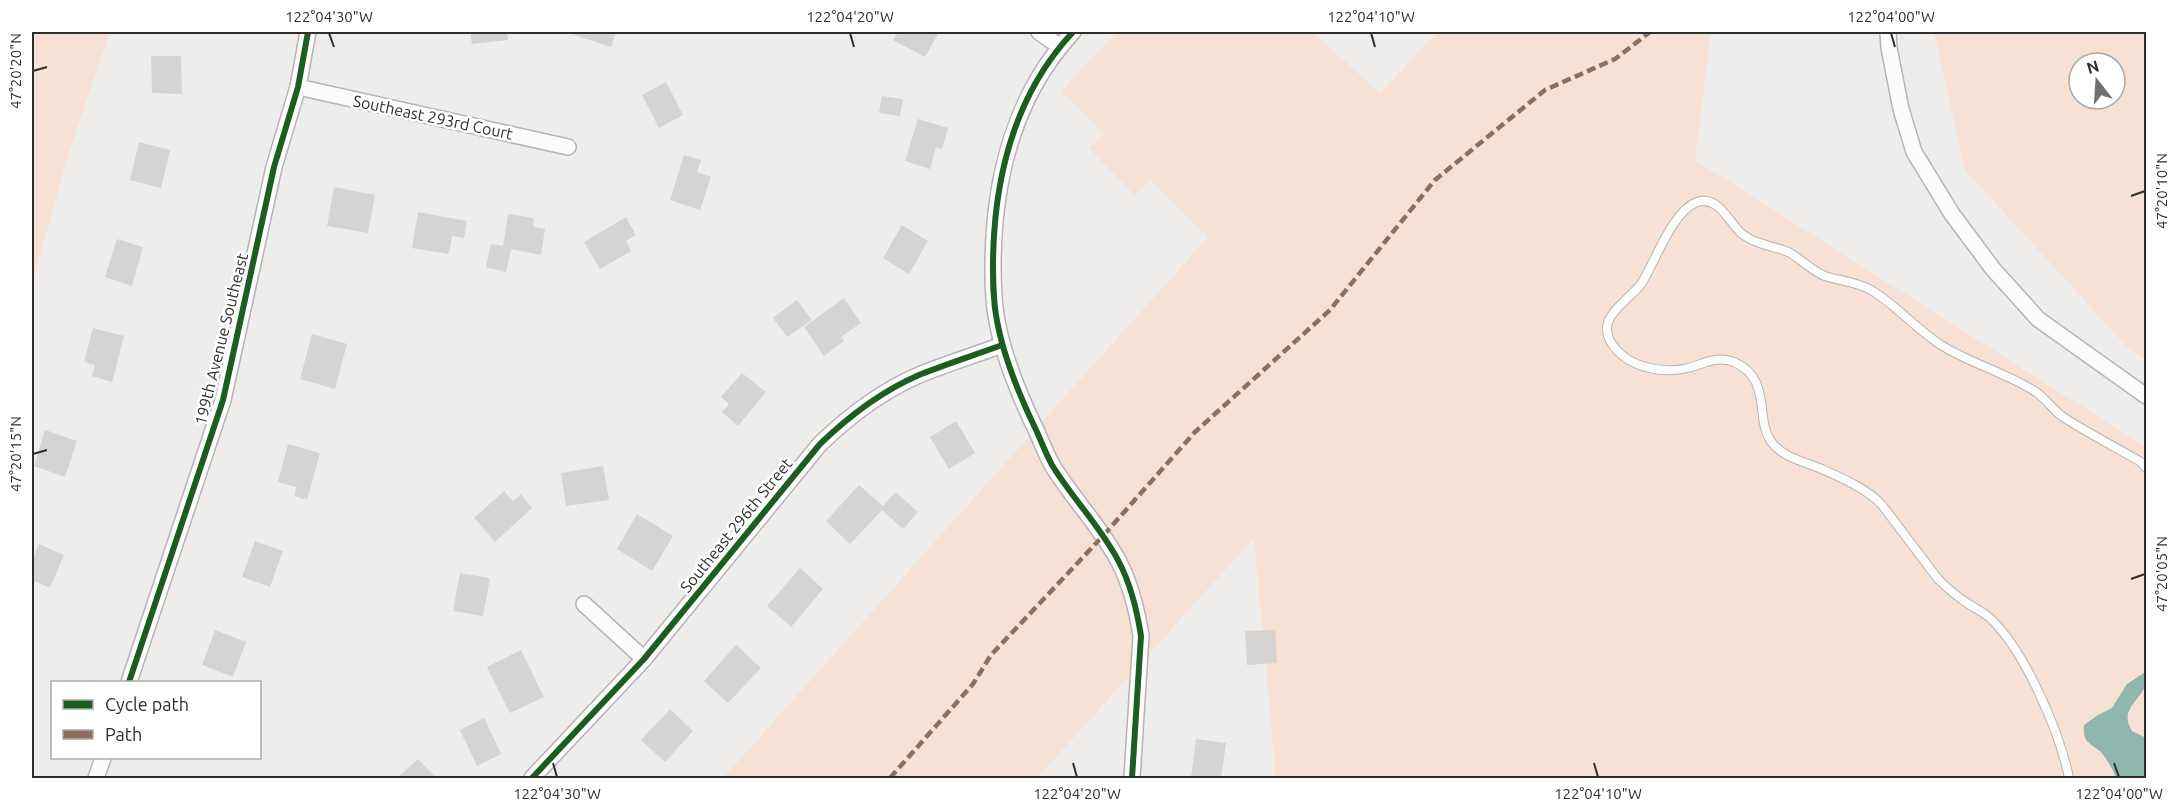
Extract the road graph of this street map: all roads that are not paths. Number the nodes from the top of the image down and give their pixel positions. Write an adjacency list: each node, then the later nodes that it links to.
1 (309, 32): 6 (street, 199th Avenue Southeast)
2 (1039, 32): 5 (street)
3 (1073, 32): 5 (street)
4 (1888, 32): 9 (street)
5 (1059, 46): 8 (street)
6 (298, 87): 7 (street, Southeast 293rd Court); 13 (street, 199th Avenue Southeast)
7 (568, 147)
8 (1002, 345): 12 (street, Southeast 296th Street); 17 (street)
9 (2146, 396)
10 (2146, 468): 18 (lane)
11 (584, 604): 12 (street)
12 (644, 659): 16 (street, Southeast 296th Street)
13 (129, 681)
14 (103, 759): 15 (street)
15 (96, 778)
16 (532, 778)
17 (1132, 778)
18 (2069, 778)

